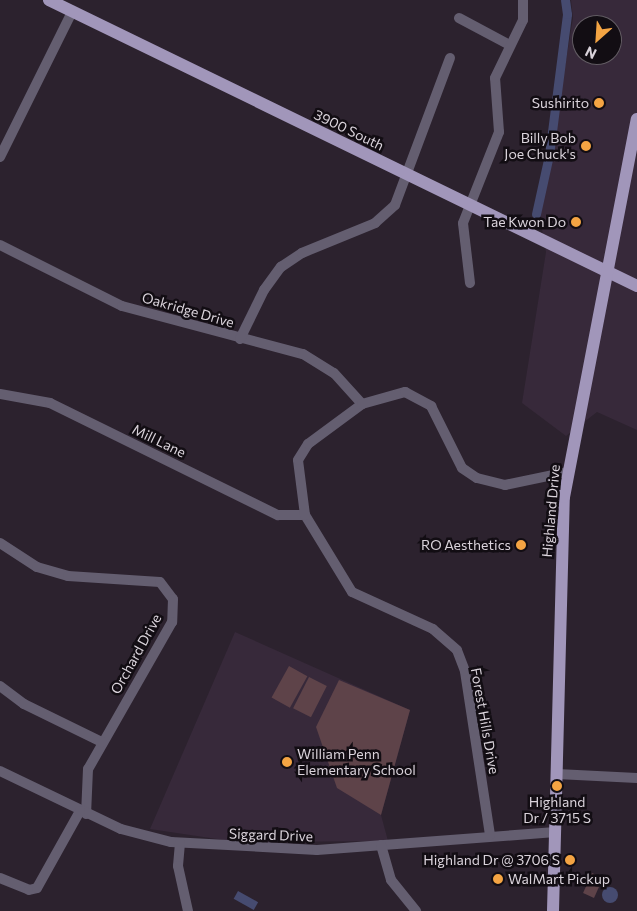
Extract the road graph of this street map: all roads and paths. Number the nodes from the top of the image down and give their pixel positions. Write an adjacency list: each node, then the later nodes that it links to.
1 (49, 0): 3 (main road, 3900 South)
2 (523, 0): 5 (street)
3 (72, 12): 8 (street); 9 (main road, 3900 South)
4 (459, 18): 5 (street)
5 (508, 44): 10 (street)
6 (450, 58): 9 (street)
7 (637, 119): 12 (main road, Highland Drive)
8 (0, 157)
9 (409, 176): 10 (main road, 3900 South); 15 (street)
10 (470, 206): 12 (main road, 3900 South); 13 (street)
11 (0, 245): 15 (street, Oakridge Drive)
12 (606, 272): 14 (main road, 3900 South); 18 (main road, Highland Drive)
13 (470, 283)
14 (637, 286)
15 (240, 339): 17 (street, Oakridge Drive)
16 (0, 394): 19 (street, Mill Lane)
17 (362, 404): 18 (street, Forest Hills Drive); 19 (street, Forest Hills Drive)
18 (567, 472): 24 (main road, Highland Drive)
19 (305, 515): 28 (street, Forest Hills Drive)
20 (0, 543): 22 (street, Orchard Drive)
21 (0, 686): 22 (street)
22 (102, 742): 26 (street, Orchard Drive)
23 (0, 771): 26 (street, Siggard Drive)
24 (557, 774): 25 (street); 27 (main road, Highland Drive)
25 (637, 778)
26 (83, 812): 29 (street, Siggard Drive); 31 (street)
27 (555, 832): 28 (street, Siggard Drive); 34 (main road, Highland Drive)
28 (490, 835): 30 (street, Siggard Drive)
29 (180, 843): 30 (street, Siggard Drive); 32 (street)
30 (381, 845): 33 (street)
31 (0, 878)
32 (188, 911)
33 (416, 911)
34 (553, 911)

